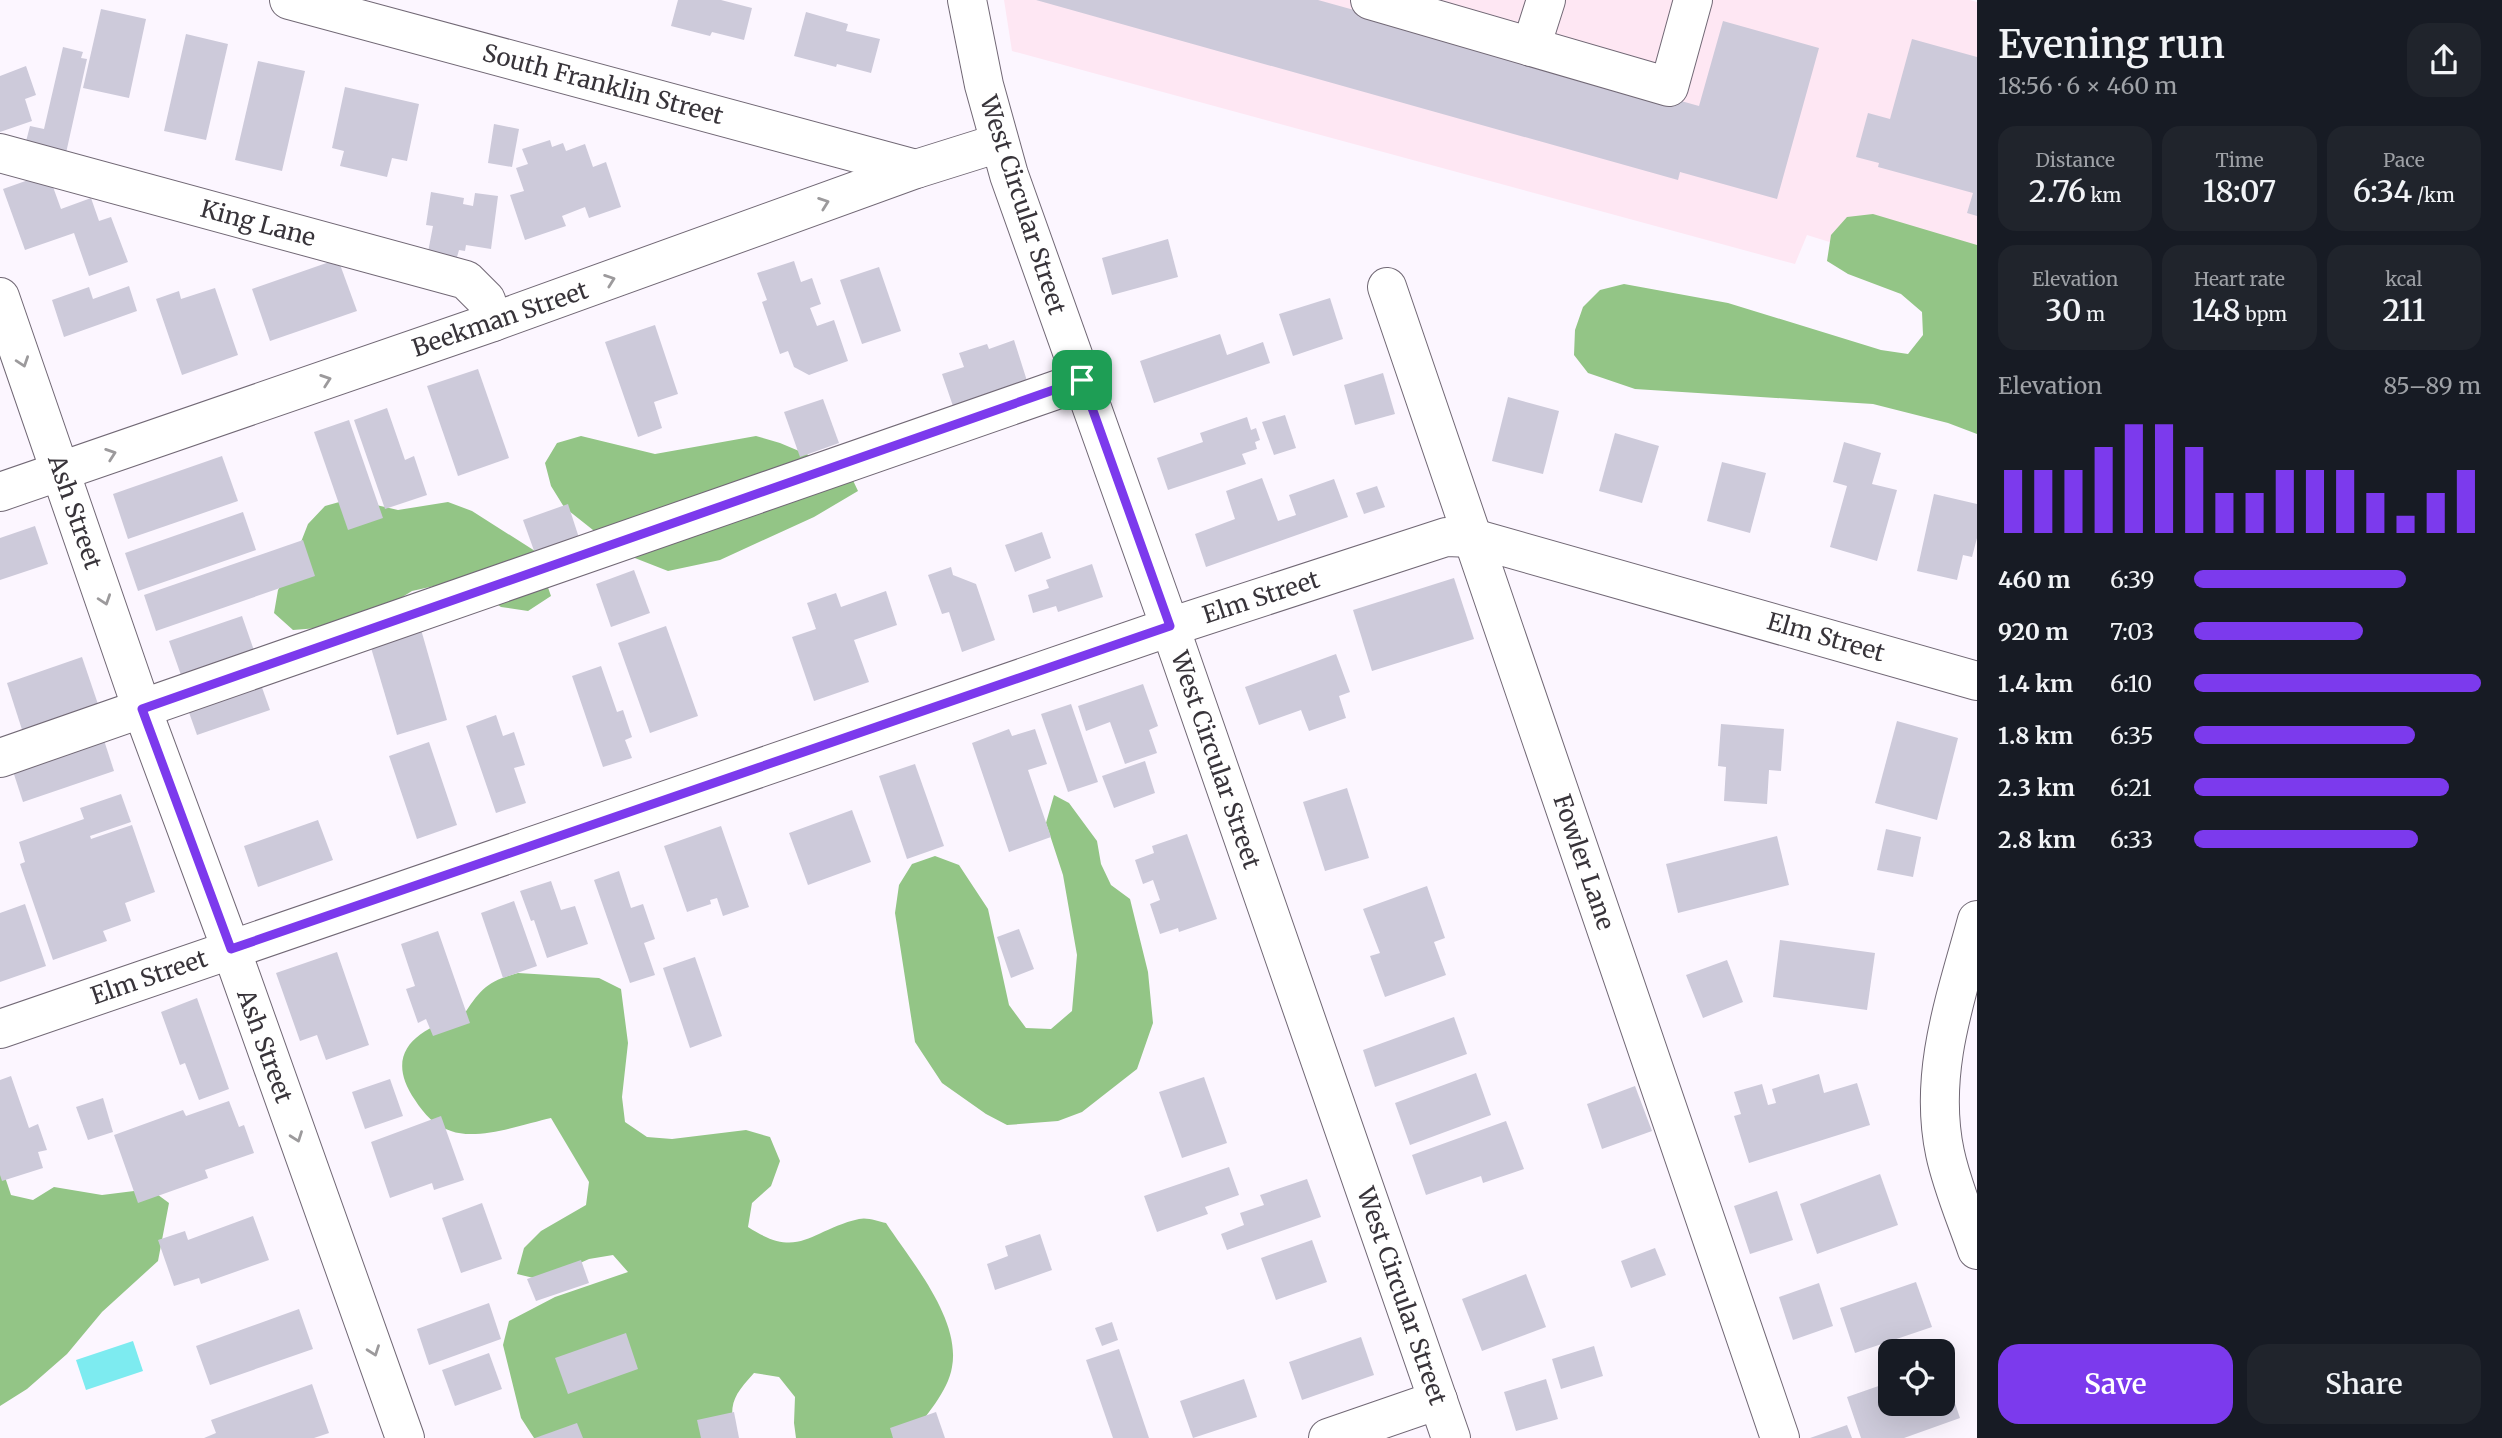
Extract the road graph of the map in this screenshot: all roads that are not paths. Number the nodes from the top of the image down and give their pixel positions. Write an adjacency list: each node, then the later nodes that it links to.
1 (289, 0): 9 (street, South Franklin Street)
2 (967, 0): 7 (street, West Circular Street)
3 (1370, 0): 6 (street)
4 (1546, 0): 6 (street)
5 (1693, 0): 6 (street)
6 (1531, 47)
7 (999, 143): 9 (street, Beekman Street); 13 (street, West Circular Street)
8 (0, 153): 12 (street, King Lane)
9 (916, 169): 12 (street, Beekman Street, one-way to 9)
10 (1387, 287): 16 (street, Fowler Lane)
11 (0, 297): 14 (street, Ash Street, one-way to 14)
12 (493, 322): 14 (street, Beekman Street, one-way to 12)
13 (1082, 380): 17 (street, West Circular Street); 19 (street)
14 (61, 471): 15 (street, Beekman Street); 19 (street, Ash Street, one-way to 19)
15 (0, 492)
16 (1473, 538): 17 (street, Elm Street); 18 (street, Elm Street); 29 (street, Fowler Lane)
17 (1170, 626): 22 (street, Elm Street); 25 (street, West Circular Street)
18 (1977, 681)
19 (142, 709): 20 (street); 22 (street, Ash Street)
20 (0, 758)
21 (1977, 920): 24 (street)
22 (231, 949): 23 (street, Elm Street); 26 (street, Ash Street, one-way to 26)
23 (0, 1029)
24 (1977, 1250)
25 (1438, 1399): 27 (street); 28 (street, West Circular Street)
26 (405, 1438)
27 (1328, 1438)
28 (1451, 1438)
29 (1780, 1438)

